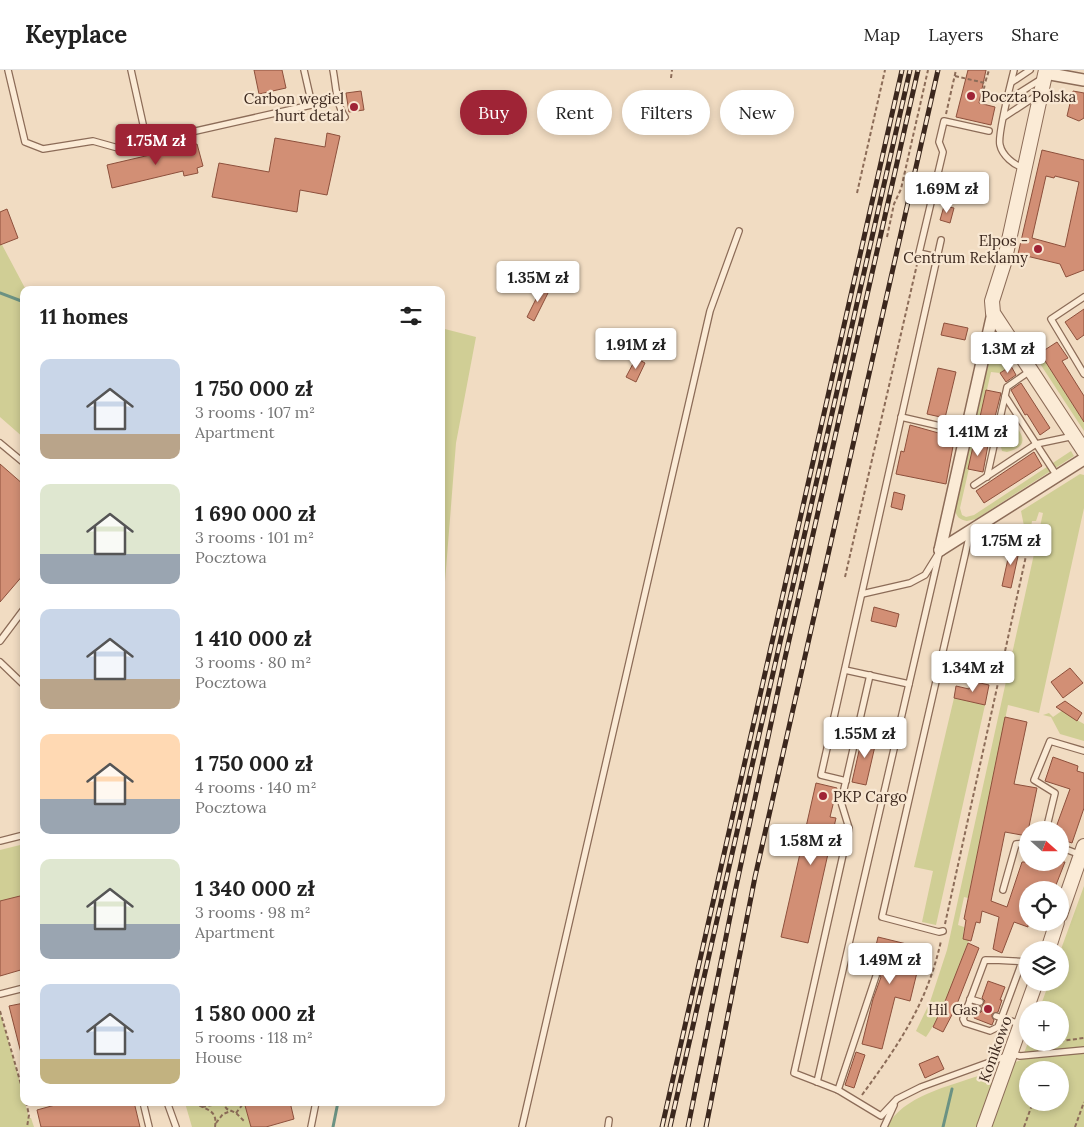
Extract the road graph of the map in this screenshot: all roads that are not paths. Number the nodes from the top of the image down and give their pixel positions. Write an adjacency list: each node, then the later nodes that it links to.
1 (8, 70): 17 (lane)
2 (131, 70): 17 (lane)
3 (304, 70): 13 (lane)
4 (333, 70): 11 (lane)
5 (1014, 70): 9 (lane)
6 (1030, 70): 9 (lane)
7 (1045, 73): 8 (street); 10 (street); 12 (lane)
8 (1084, 80)
9 (1012, 82): 12 (lane)
10 (1041, 93): 14 (lane); 18 (street)
11 (338, 99): 13 (lane); 15 (lane)
12 (1008, 100): 14 (lane)
13 (312, 105): 17 (lane)
14 (1004, 117): 18 (lane)
15 (345, 118)
16 (988, 131): 21 (lane)
17 (147, 142)
18 (1025, 168): 23 (street)
19 (739, 231): 83 (lane)
20 (941, 240): 21 (lane)
21 (937, 257): 27 (lane)
22 (1084, 297): 25 (lane)
23 (993, 313): 24 (street); 28 (street)
24 (1031, 370): 26 (lane); 29 (street)
25 (1084, 374)
26 (1005, 396): 31 (lane); 36 (lane)
27 (901, 417): 28 (lane); 40 (lane)
28 (966, 432): 39 (street)
29 (1074, 436): 31 (lane); 32 (street)
30 (0, 443): 34 (lane)
31 (1036, 444): 35 (lane); 36 (lane)
32 (1084, 451)
33 (1084, 459): 35 (street)
34 (20, 460)
35 (1057, 476): 38 (street)
36 (986, 477): 37 (lane)
37 (974, 485)
38 (970, 531): 39 (street); 58 (lane)
39 (940, 550): 40 (lane); 47 (lane)
40 (862, 594): 44 (lane)
41 (20, 614): 42 (lane)
42 (0, 642)
43 (0, 662): 46 (lane)
44 (845, 670): 45 (lane); 49 (lane)
45 (870, 675): 47 (lane); 49 (lane)
46 (20, 681)
47 (909, 684): 73 (lane)
48 (1084, 751): 50 (lane)
49 (846, 781): 73 (lane)
50 (1048, 821)
51 (20, 835): 52 (lane)
52 (0, 841)
53 (1019, 844): 56 (lane)
54 (1069, 848): 55 (lane)
55 (1083, 850): 57 (street)
56 (1003, 890)
57 (1069, 890)
58 (943, 931)
59 (1019, 962): 64 (lane)
60 (1019, 974): 68 (lane)
61 (876, 976): 74 (lane)
62 (20, 989): 63 (lane)
63 (0, 994)
64 (970, 999): 65 (lane); 66 (lane)
65 (980, 1002)
66 (968, 1006): 67 (lane); 68 (lane)
67 (978, 1009)
68 (999, 1017): 69 (lane)
69 (1019, 1024)
70 (1019, 1034): 72 (street, Konikowo)
71 (1084, 1050): 72 (lane)
72 (1012, 1054): 75 (lane); 86 (street, Konikowo)
73 (817, 1082): 74 (lane)
74 (838, 1090): 75 (lane)
75 (897, 1099): 85 (lane)
76 (144, 1106): 80 (lane)
77 (169, 1106): 81 (lane)
78 (315, 1106): 82 (lane)
79 (609, 1120): 84 (lane)
80 (149, 1127)
81 (176, 1127)
82 (311, 1127)
83 (522, 1127)
84 (608, 1127)
85 (884, 1127)
86 (984, 1127)

